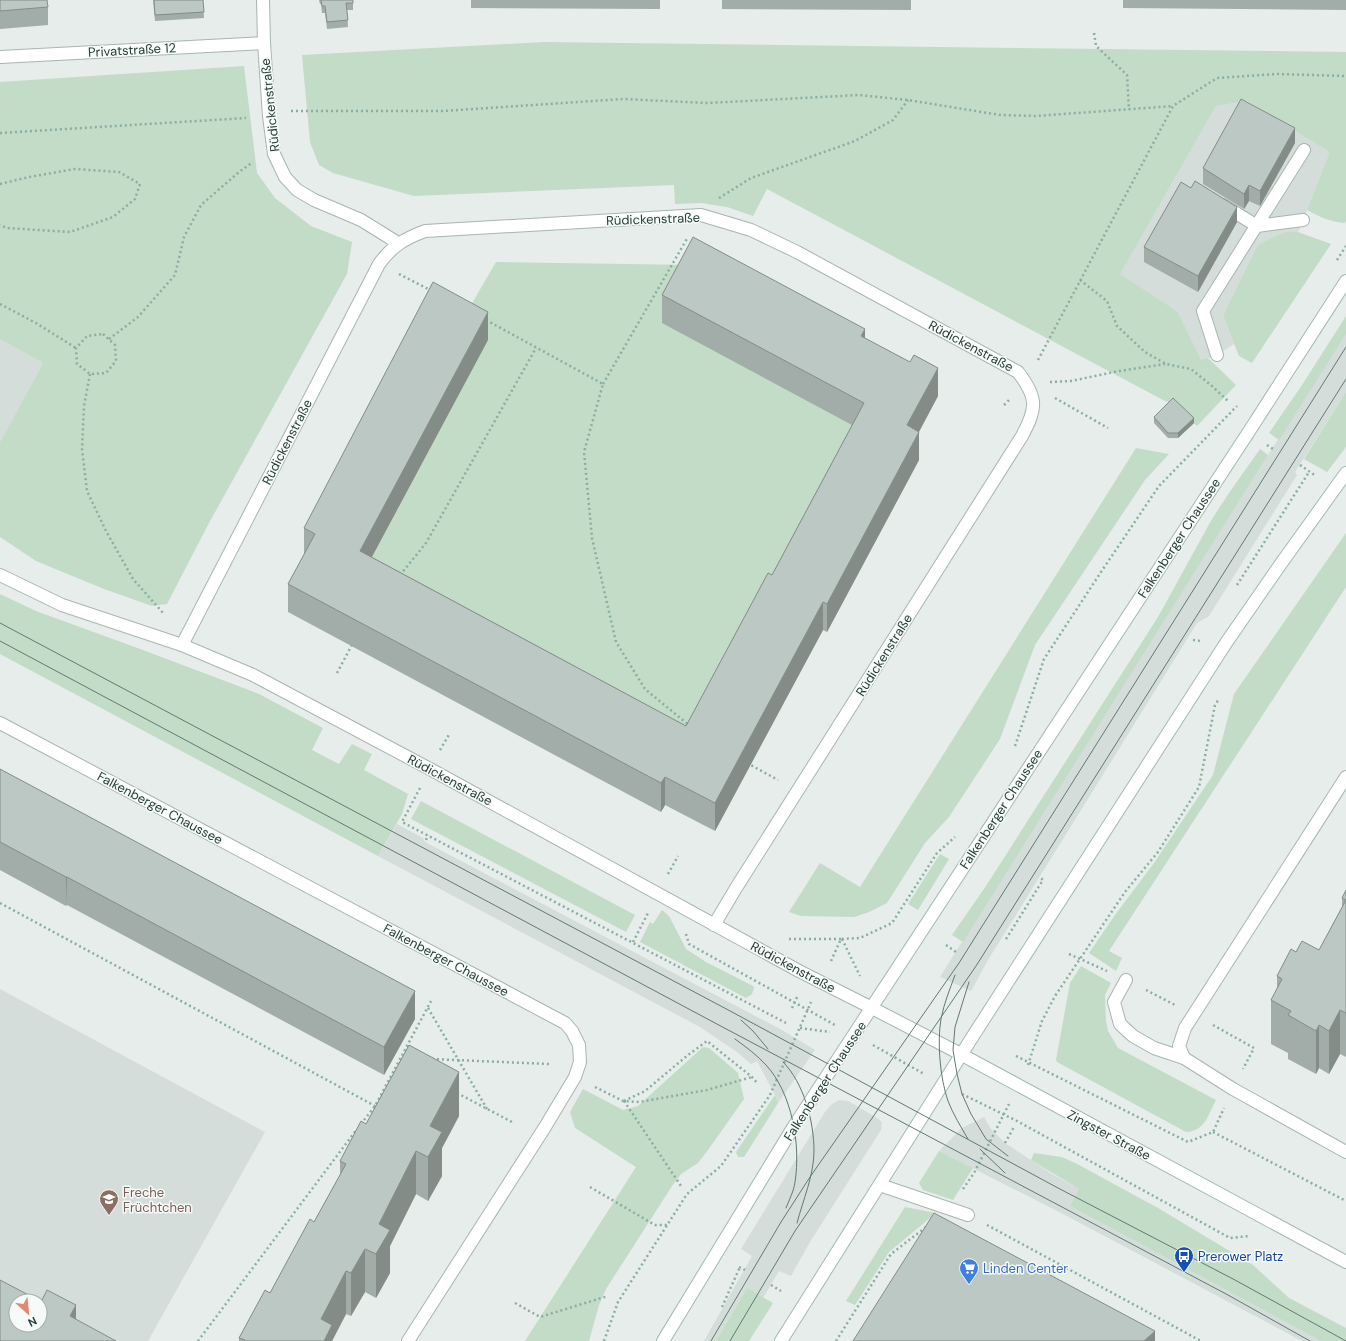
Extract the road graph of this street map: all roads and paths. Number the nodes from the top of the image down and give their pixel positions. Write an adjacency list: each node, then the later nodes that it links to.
1 (263, 0): 3 (street, Rüdickenstraße)
2 (1094, 33): 8 (path)
3 (264, 43): 4 (street, Privatstraße 12); 9 (street, Rüdickenstraße)
4 (0, 57)
5 (1346, 76): 7 (path)
6 (908, 100): 8 (path); 9 (path); 15 (path)
7 (1173, 106): 8 (path); 21 (path)
8 (1129, 110)
9 (269, 116): 10 (path); 12 (street, Rüdickenstraße)
10 (0, 133)
11 (1304, 150): 18 (street)
12 (274, 154): 19 (street, Rüdickenstraße); 26 (path)
13 (0, 184): 17 (path)
14 (1211, 198): 18 (street)
15 (701, 215): 19 (street, Rüdickenstraße); 33 (street, Rüdickenstraße); 34 (path)
16 (1303, 220): 18 (street)
17 (0, 225)
18 (1257, 226): 29 (street)
19 (398, 243): 20 (street, Rüdickenstraße)
20 (379, 264): 23 (path); 49 (street, Rüdickenstraße)
21 (1080, 280): 30 (path); 31 (path)
22 (1346, 281): 84 (street, Falkenberger Chaussee)
23 (434, 293)
24 (0, 304): 27 (path)
25 (482, 318): 28 (path)
26 (109, 339): 27 (path); 32 (path)
27 (76, 348): 32 (path)
28 (536, 348): 34 (path); 43 (path)
29 (1217, 355)
30 (1038, 360)
31 (1166, 364): 33 (path); 35 (path)
32 (90, 374): 45 (path)
33 (1026, 382): 37 (path); 70 (street, Rüdickenstraße)
34 (603, 384): 53 (path)
35 (1228, 401)
36 (1242, 401): 56 (path)
37 (1108, 428)
38 (1300, 466): 39 (path)
39 (1309, 472): 41 (path); 44 (path)
40 (1346, 473): 92 (street)
41 (1322, 479)
42 (0, 576): 49 (street, Rüdickenstraße)
43 (398, 578)
44 (1234, 589)
45 (164, 615)
46 (1205, 635): 47 (path)
47 (1193, 640)
48 (354, 641): 50 (path)
49 (182, 645): 68 (street, Rüdickenstraße)
50 (337, 672)
51 (1222, 692): 78 (path)
52 (0, 723): 101 (street, Falkenberger Chaussee)
53 (692, 728)
54 (450, 733): 55 (path)
55 (440, 752)
56 (1012, 752)
57 (745, 762): 59 (path)
58 (1346, 777): 86 (street)
59 (778, 781)
60 (424, 782): 61 (path)
61 (428, 835): 62 (path); 72 (path)
62 (426, 840)
63 (937, 853): 71 (path)
64 (678, 856): 66 (path)
65 (1040, 877): 75 (path)
66 (665, 880)
67 (0, 903): 107 (path)
68 (676, 903): 70 (street, Rüdickenstraße); 85 (path)
69 (644, 922): 72 (path)
70 (714, 925): 73 (street, Rüdickenstraße)
71 (841, 939): 73 (path); 79 (path); 80 (path)
72 (633, 942): 87 (path)
73 (749, 944): 84 (street, Rüdickenstraße)
74 (946, 945): 76 (path)
75 (1002, 946)
76 (956, 952)
77 (1069, 954): 78 (path)
78 (1079, 959): 81 (path); 117 (path)
79 (831, 961)
80 (861, 978)
81 (1126, 980): 86 (path); 95 (street)
82 (431, 1001): 83 (path)
83 (428, 1007): 93 (path); 97 (path)
84 (872, 1008): 90 (street, Falkenberger Chaussee); 92 (street, Zingster Straße)
85 (808, 1010): 88 (path); 90 (path)
86 (1194, 1014): 91 (path); 95 (street)
87 (786, 1023)
88 (800, 1028): 89 (path); 120 (path)
89 (824, 1031)
90 (854, 1035): 104 (path); 134 (street, Falkenberger Chaussee)
91 (1254, 1048)
92 (962, 1055): 104 (street); 122 (street, Zingster Straße)
93 (401, 1058): 94 (path); 98 (path)
94 (408, 1058)
95 (1184, 1058): 113 (street)
96 (430, 1059): 97 (path)
97 (459, 1060): 99 (path); 108 (path)
98 (398, 1062): 100 (path); 107 (path)
99 (549, 1064)
100 (405, 1066)
101 (575, 1077): 106 (path); 132 (street, Falkenberger Chaussee)
102 (752, 1077): 103 (path); 106 (path); 106 (path)
103 (758, 1084)
104 (944, 1084): 109 (path); 114 (street)
105 (453, 1091): 108 (path)
106 (623, 1101): 115 (path)
107 (375, 1106): 131 (path)
108 (488, 1109): 110 (path)
109 (1003, 1115): 118 (path); 121 (path)
110 (512, 1122)
111 (1014, 1127): 112 (path)
112 (1005, 1143)
113 (1346, 1152)
114 (880, 1185): 118 (street); 135 (street)
115 (681, 1186)
116 (590, 1187): 120 (path)
117 (1346, 1201)
118 (950, 1208): 119 (street); 136 (path)
119 (968, 1215): 137 (path)
120 (667, 1225): 133 (path)
121 (1252, 1236)
122 (1346, 1262)
123 (736, 1264): 124 (path)
124 (740, 1267): 125 (path); 130 (path)
125 (745, 1270)
126 (771, 1285): 127 (path)
127 (781, 1291)
128 (608, 1296): 129 (path)
129 (515, 1303)
130 (722, 1307)
131 (198, 1341)
132 (408, 1341)
133 (604, 1341)
134 (663, 1341)
135 (781, 1341)
136 (836, 1341)
137 (1201, 1341)

